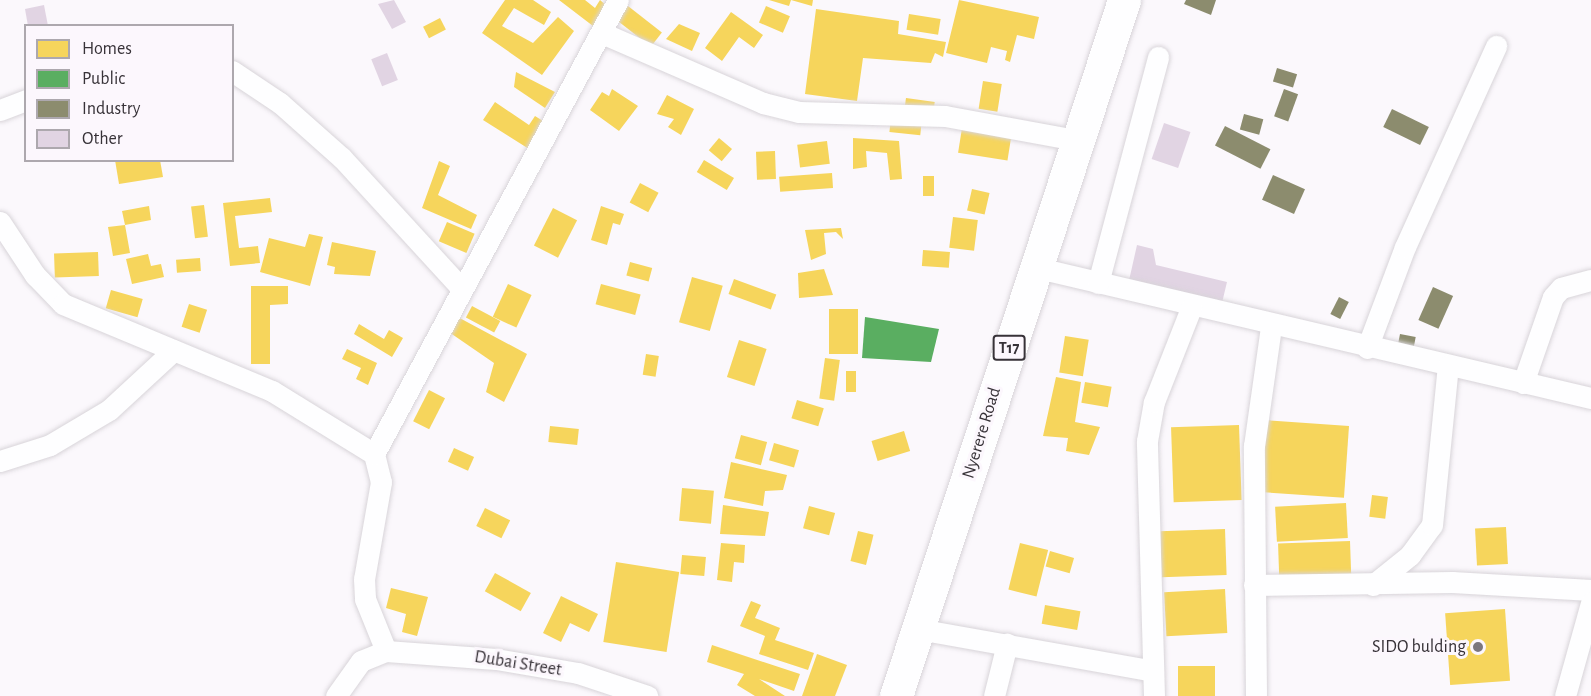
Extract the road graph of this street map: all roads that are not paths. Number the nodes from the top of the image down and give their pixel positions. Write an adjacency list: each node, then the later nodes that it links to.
1 (618, 0): 3 (street)
2 (1124, 0): 9 (main road, Nyerere Road / T17)
3 (602, 33): 9 (street); 14 (street)
4 (1496, 46): 17 (street)
5 (1158, 57): 13 (street)
6 (234, 72): 14 (street)
7 (24, 101): 8 (street)
8 (0, 110)
9 (1077, 140): 11 (main road, Nyerere Road / T17)
10 (0, 222): 18 (street)
11 (1034, 267): 13 (street); 28 (main road, Nyerere Road / T17)
12 (1591, 280): 20 (street)
13 (1098, 283): 15 (street)
14 (460, 287): 22 (street)
15 (1191, 308): 16 (street); 31 (street)
16 (1271, 327): 17 (street); 24 (street)
17 (1367, 348): 19 (street)
18 (174, 350): 22 (street); 23 (street)
19 (1448, 366): 20 (street); 25 (street)
20 (1523, 383): 21 (street)
21 (1591, 398)
22 (374, 453): 30 (street)
23 (0, 461)
24 (1254, 585): 25 (street); 38 (street)
25 (1373, 585): 26 (street)
26 (1591, 590)
27 (1591, 603): 39 (street)
28 (918, 629): 29 (street); 35 (main road, Nyerere Road / T17)
29 (1007, 645): 31 (street); 36 (street)
30 (386, 651): 32 (street, Dubai Street); 33 (street)
31 (1153, 671): 37 (street)
32 (610, 689): 34 (street, Dubai Street)
33 (336, 696)
34 (647, 696)
35 (896, 696)
36 (994, 696)
37 (1154, 696)
38 (1256, 696)
39 (1565, 696)

